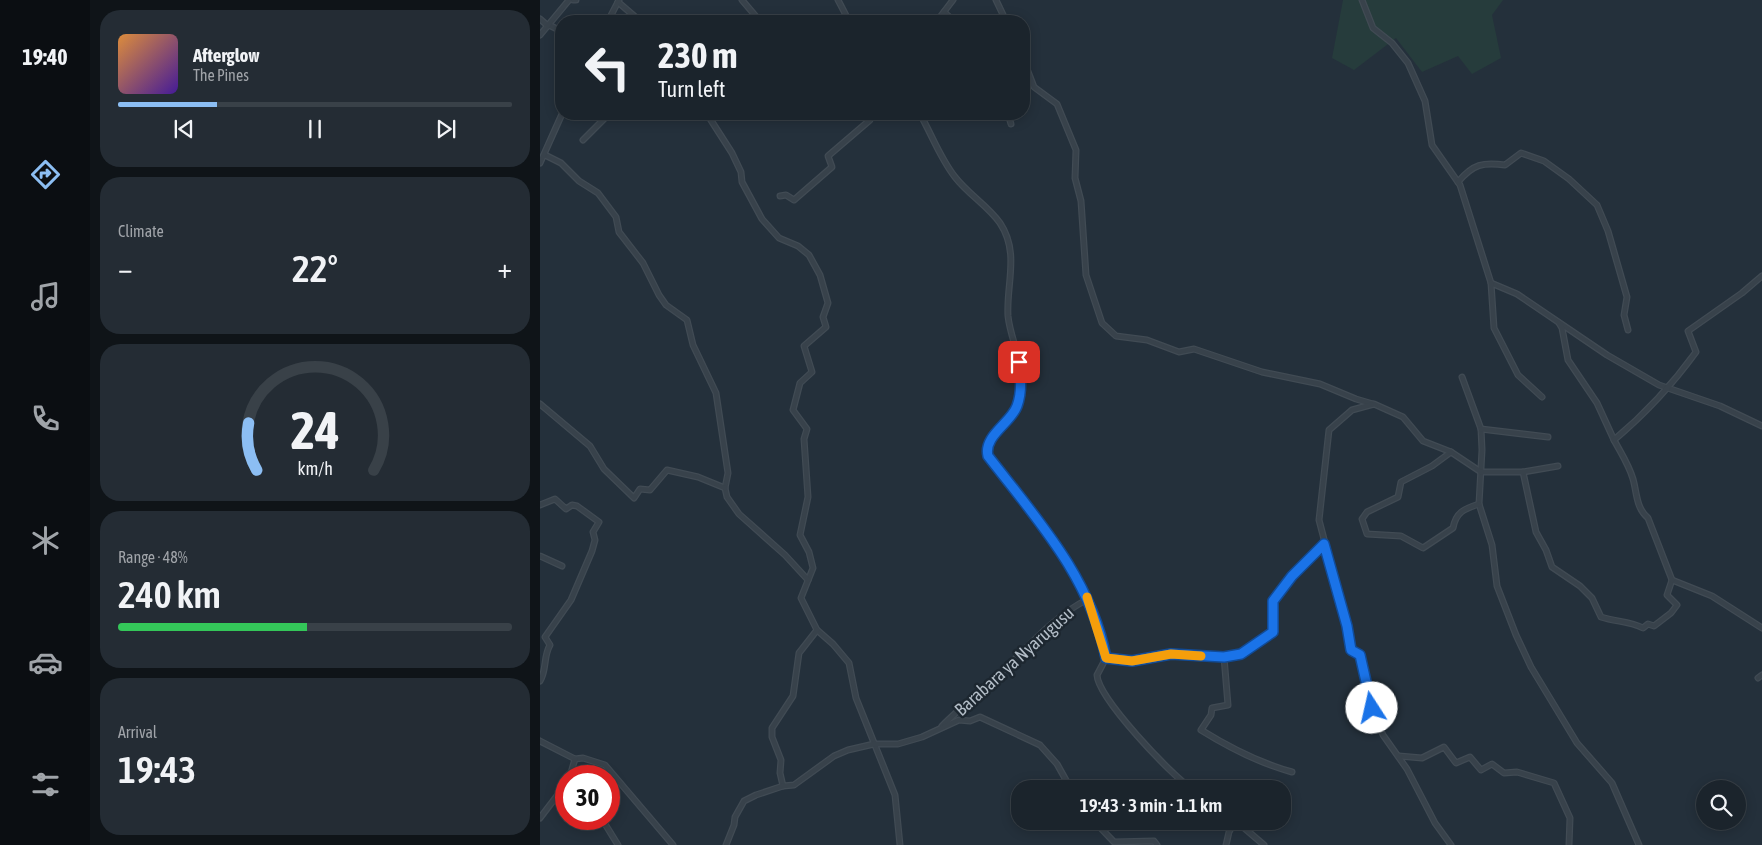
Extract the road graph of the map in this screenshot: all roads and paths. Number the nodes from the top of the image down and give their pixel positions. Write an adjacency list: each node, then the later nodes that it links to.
1 (569, 0): 9 (street)
2 (742, 0): 12 (street)
3 (838, 0): 13 (street)
4 (953, 0): 8 (street)
5 (996, 0): 16 (street)
6 (1362, 0): 34 (street)
7 (618, 1): 10 (street); 11 (street)
8 (944, 12): 14 (street); 15 (street)
9 (556, 15)
10 (611, 15)
11 (633, 15)
12 (755, 15)
13 (846, 15)
14 (942, 15)
15 (947, 15)
16 (1004, 15)
17 (555, 17): 19 (street)
18 (540, 19): 19 (street)
19 (548, 25): 20 (street); 21 (street)
20 (555, 28)
21 (540, 35)
22 (1030, 77): 44 (street)
23 (559, 120): 32 (street)
24 (603, 120): 30 (street)
25 (711, 120): 59 (street)
26 (870, 120): 35 (street)
27 (923, 120): 61 (street)
28 (1010, 120): 29 (street)
29 (1011, 124)
30 (583, 140)
31 (540, 146): 32 (street)
32 (546, 152): 33 (street); 53 (street)
33 (540, 164)
34 (1458, 182): 37 (street); 39 (street)
35 (780, 196)
36 (1762, 276): 41 (street)
37 (1491, 283): 38 (street); 42 (street)
38 (1558, 321): 41 (street); 48 (street)
39 (1628, 330)
40 (1462, 377): 46 (street)
41 (1667, 388): 45 (street); 48 (street)
42 (1542, 397)
43 (540, 404): 53 (street)
44 (1374, 404): 49 (street); 56 (street)
45 (1762, 426)
46 (1481, 429): 47 (street); 51 (street)
47 (1548, 437)
48 (1614, 440): 60 (street)
49 (1451, 452): 51 (street); 54 (street)
50 (1558, 466): 52 (street)
51 (1481, 472): 52 (street); 54 (street)
52 (1524, 472): 60 (street)
53 (725, 488): 59 (street)
54 (1479, 504): 92 (street)
55 (540, 505): 66 (street)
56 (1324, 544): 64 (street); 70 (street)
57 (540, 556): 58 (street)
58 (562, 566)
59 (808, 580): 63 (street)
60 (1672, 580): 62 (street)
61 (1088, 599): 65 (street); 67 (street, Barabara ya Nyarugusu)
62 (1762, 628)
63 (817, 630): 69 (street); 76 (street)
64 (1224, 657): 65 (street); 73 (street)
65 (1106, 658): 75 (street)
66 (540, 682)
67 (942, 727): 69 (street, Barabara ya Nyarugusu); 74 (street, Barabara ya Nyarugusu)
68 (540, 741): 71 (street)
69 (874, 744): 76 (street, Barabara ya Nyarugusu); 86 (street)
70 (1399, 756): 90 (street); 91 (street)
71 (575, 759): 72 (street); 84 (street)
72 (573, 765)
73 (1292, 772)
74 (1066, 780)
75 (1180, 780)
76 (783, 786): 85 (street, Barabara ya Nyarugusu)
77 (555, 798): 78 (street)
78 (540, 818)
79 (608, 830): 83 (street)
80 (1103, 830): 87 (street)
81 (1230, 830): 88 (street)
82 (1246, 830): 89 (street)
83 (617, 845)
84 (673, 845)
85 (726, 845)
86 (900, 845)
87 (1157, 845)
88 (1226, 845)
89 (1264, 845)
90 (1451, 845)
91 (1569, 845)
92 (1639, 845)

